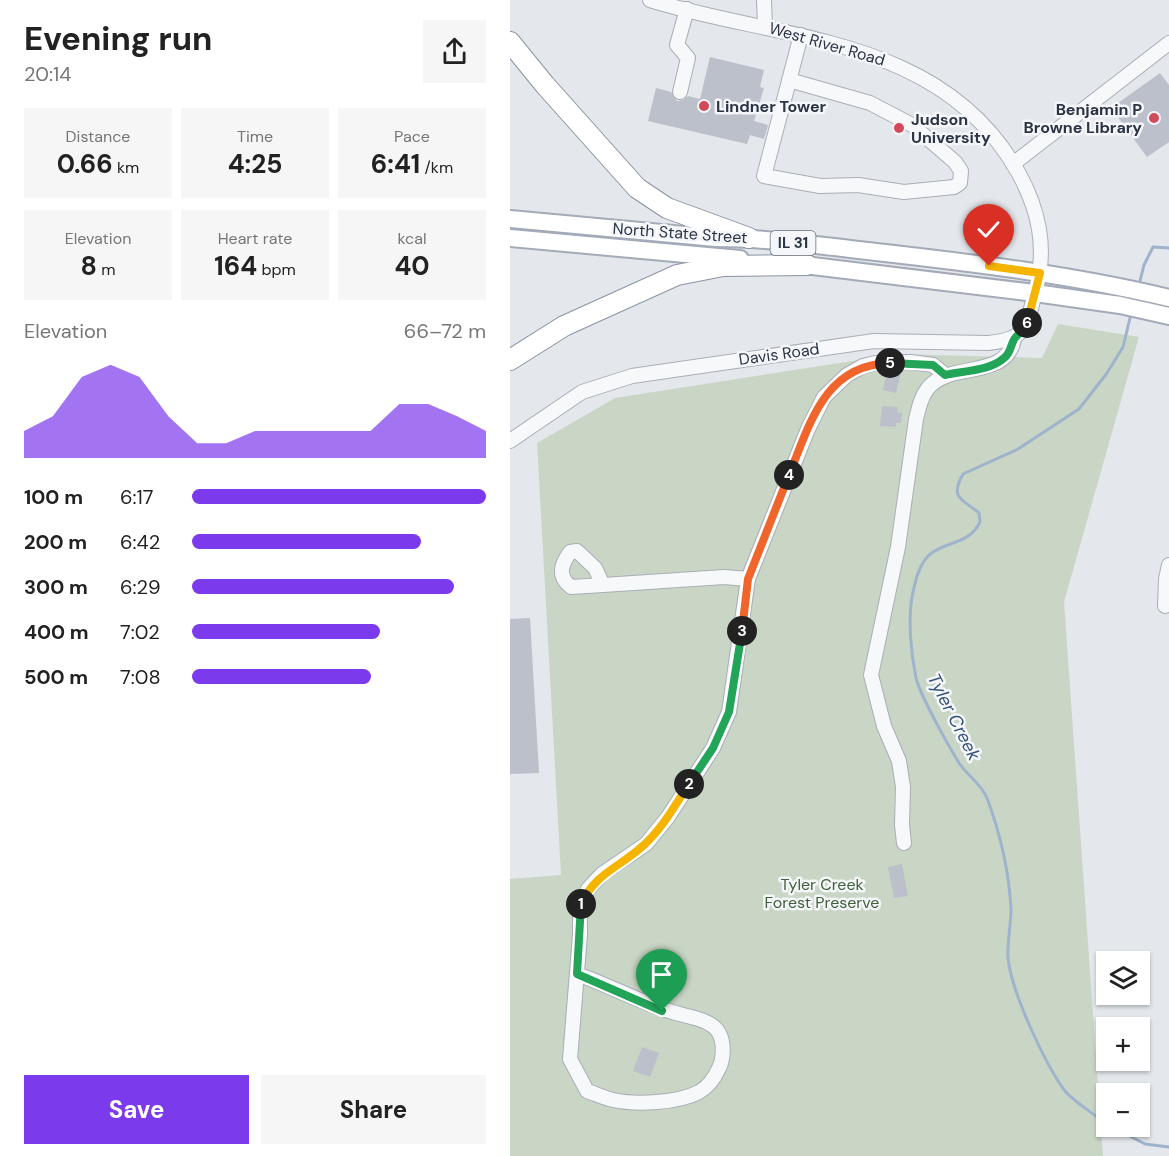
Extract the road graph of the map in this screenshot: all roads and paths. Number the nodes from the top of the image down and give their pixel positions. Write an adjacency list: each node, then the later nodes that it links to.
1 (650, 0): 3 (street, West River Road)
2 (764, 0): 4 (street)
3 (687, 9): 4 (street, West River Road); 9 (street)
4 (765, 26): 5 (street, West River Road)
5 (801, 35): 8 (street); 10 (street, West River Road)
6 (510, 42): 13 (highway)
7 (1169, 43): 10 (street)
8 (789, 80): 8 (street)
9 (680, 92)
10 (1013, 164): 15 (street, West River Road)
11 (510, 219): 13 (main road, North State Street / IL 31)
12 (510, 238): 14 (main road, North State Street / IL 31)
13 (749, 238): 15 (main road, North State Street / IL 31)
14 (807, 265): 16 (main road, North State Street / IL 31); 20 (highway)
15 (1040, 273): 16 (street, West River Road); 17 (main road, North State Street / IL 31)
16 (1035, 293): 18 (main road, North State Street / IL 31); 19 (street)
17 (1169, 298)
18 (1169, 316)
19 (1014, 339): 21 (street); 22 (street, Davis Road)
20 (510, 360)
21 (945, 375): 24 (street); 27 (street)
22 (510, 441)
23 (1169, 565): 26 (street)
24 (748, 579): 25 (street); 28 (street)
25 (603, 585)
26 (1165, 606)
27 (904, 843)
28 (577, 974): 28 (street)

